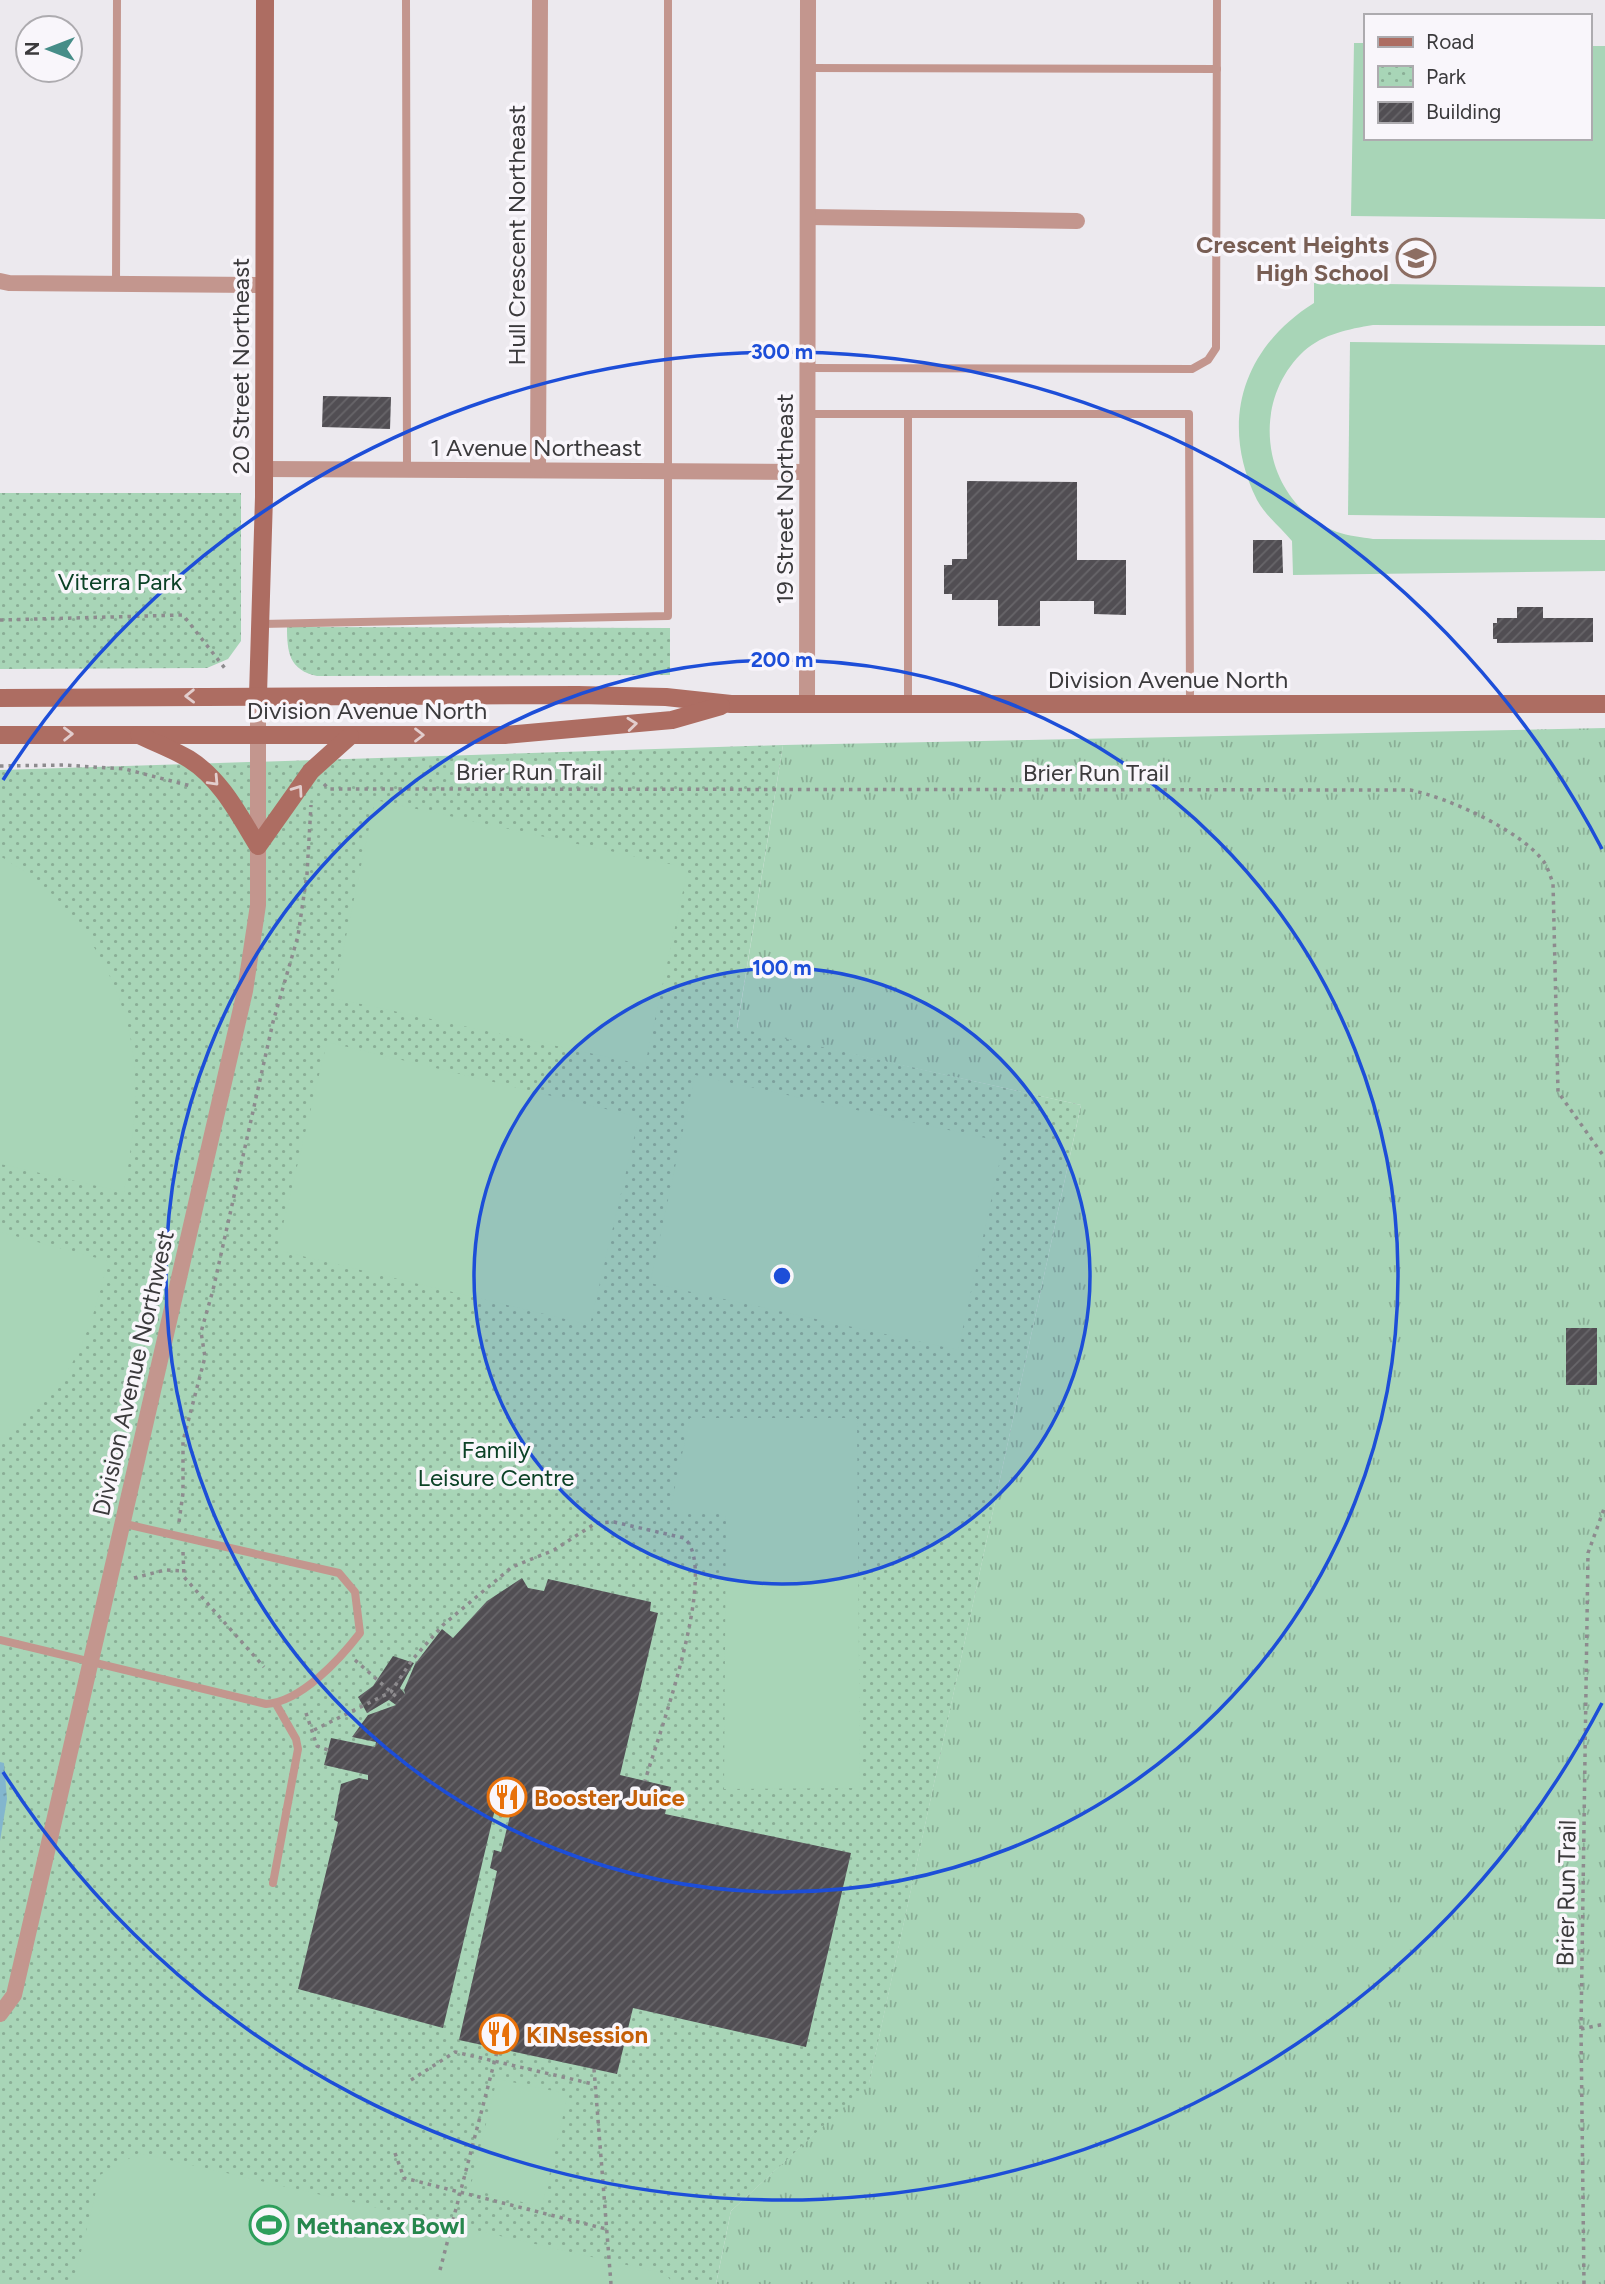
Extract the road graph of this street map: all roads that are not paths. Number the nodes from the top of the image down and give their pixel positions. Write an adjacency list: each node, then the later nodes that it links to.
1 (117, 0): 13 (lane)
2 (265, 0): 14 (main road, 20 Street Northeast)
3 (406, 0): 19 (lane)
4 (540, 0): 20 (street, Hull Crescent Northeast)
5 (668, 0): 21 (lane)
6 (807, 0): 8 (street, 19 Street Northeast)
7 (1217, 0): 9 (lane)
8 (807, 68): 9 (lane); 10 (street, 19 Street Northeast)
9 (1217, 69): 15 (lane)
10 (807, 217): 11 (street); 15 (street, 19 Street Northeast)
11 (1077, 221)
12 (0, 281): 13 (street)
13 (116, 284): 14 (street)
14 (265, 285): 18 (main road, 20 Street Northeast)
15 (807, 368): 16 (street, 19 Street Northeast)
16 (807, 414): 17 (lane); 22 (street, 19 Street Northeast)
17 (908, 414): 28 (lane); 29 (lane)
18 (264, 468): 19 (street, 1 Avenue Northeast); 23 (main road, 20 Street Northeast)
19 (407, 469): 20 (street, 1 Avenue Northeast)
20 (538, 470): 21 (street, 1 Avenue Northeast)
21 (668, 471): 22 (street, 1 Avenue Northeast); 23 (lane)
22 (807, 472): 27 (street, 19 Street Northeast)
23 (261, 624): 24 (main road, 20 Street Northeast)
24 (258, 695): 25 (main road, Division Avenue North, one-way to 25); 26 (main road, Division Avenue North); 31 (street, 20 Street Northeast)
25 (0, 698)
26 (731, 704): 27 (main road, Division Avenue North); 34 (main road, Division Avenue North, one-way to 26)
27 (807, 704): 28 (main road, Division Avenue North)
28 (908, 704): 29 (main road, Division Avenue North)
29 (1190, 704): 30 (main road, Division Avenue North)
30 (1605, 704)
31 (258, 733): 32 (main road, Division Avenue North); 34 (main road, Division Avenue North); 35 (street, Division Avenue Northwest)
32 (136, 734): 33 (main road, Division Avenue North, one-way to 32); 35 (main road, one-way to 35)
33 (0, 735)
34 (350, 736): 35 (main road, one-way to 34)
35 (258, 846): 36 (street, Division Avenue Northwest)
36 (121, 1523): 38 (street, Division Avenue Northwest); 39 (lane)
37 (0, 1640): 38 (lane)
38 (89, 1661): 39 (lane); 41 (street, Division Avenue Northwest)
39 (276, 1704): 40 (lane)
40 (272, 1883)
41 (0, 2014)

